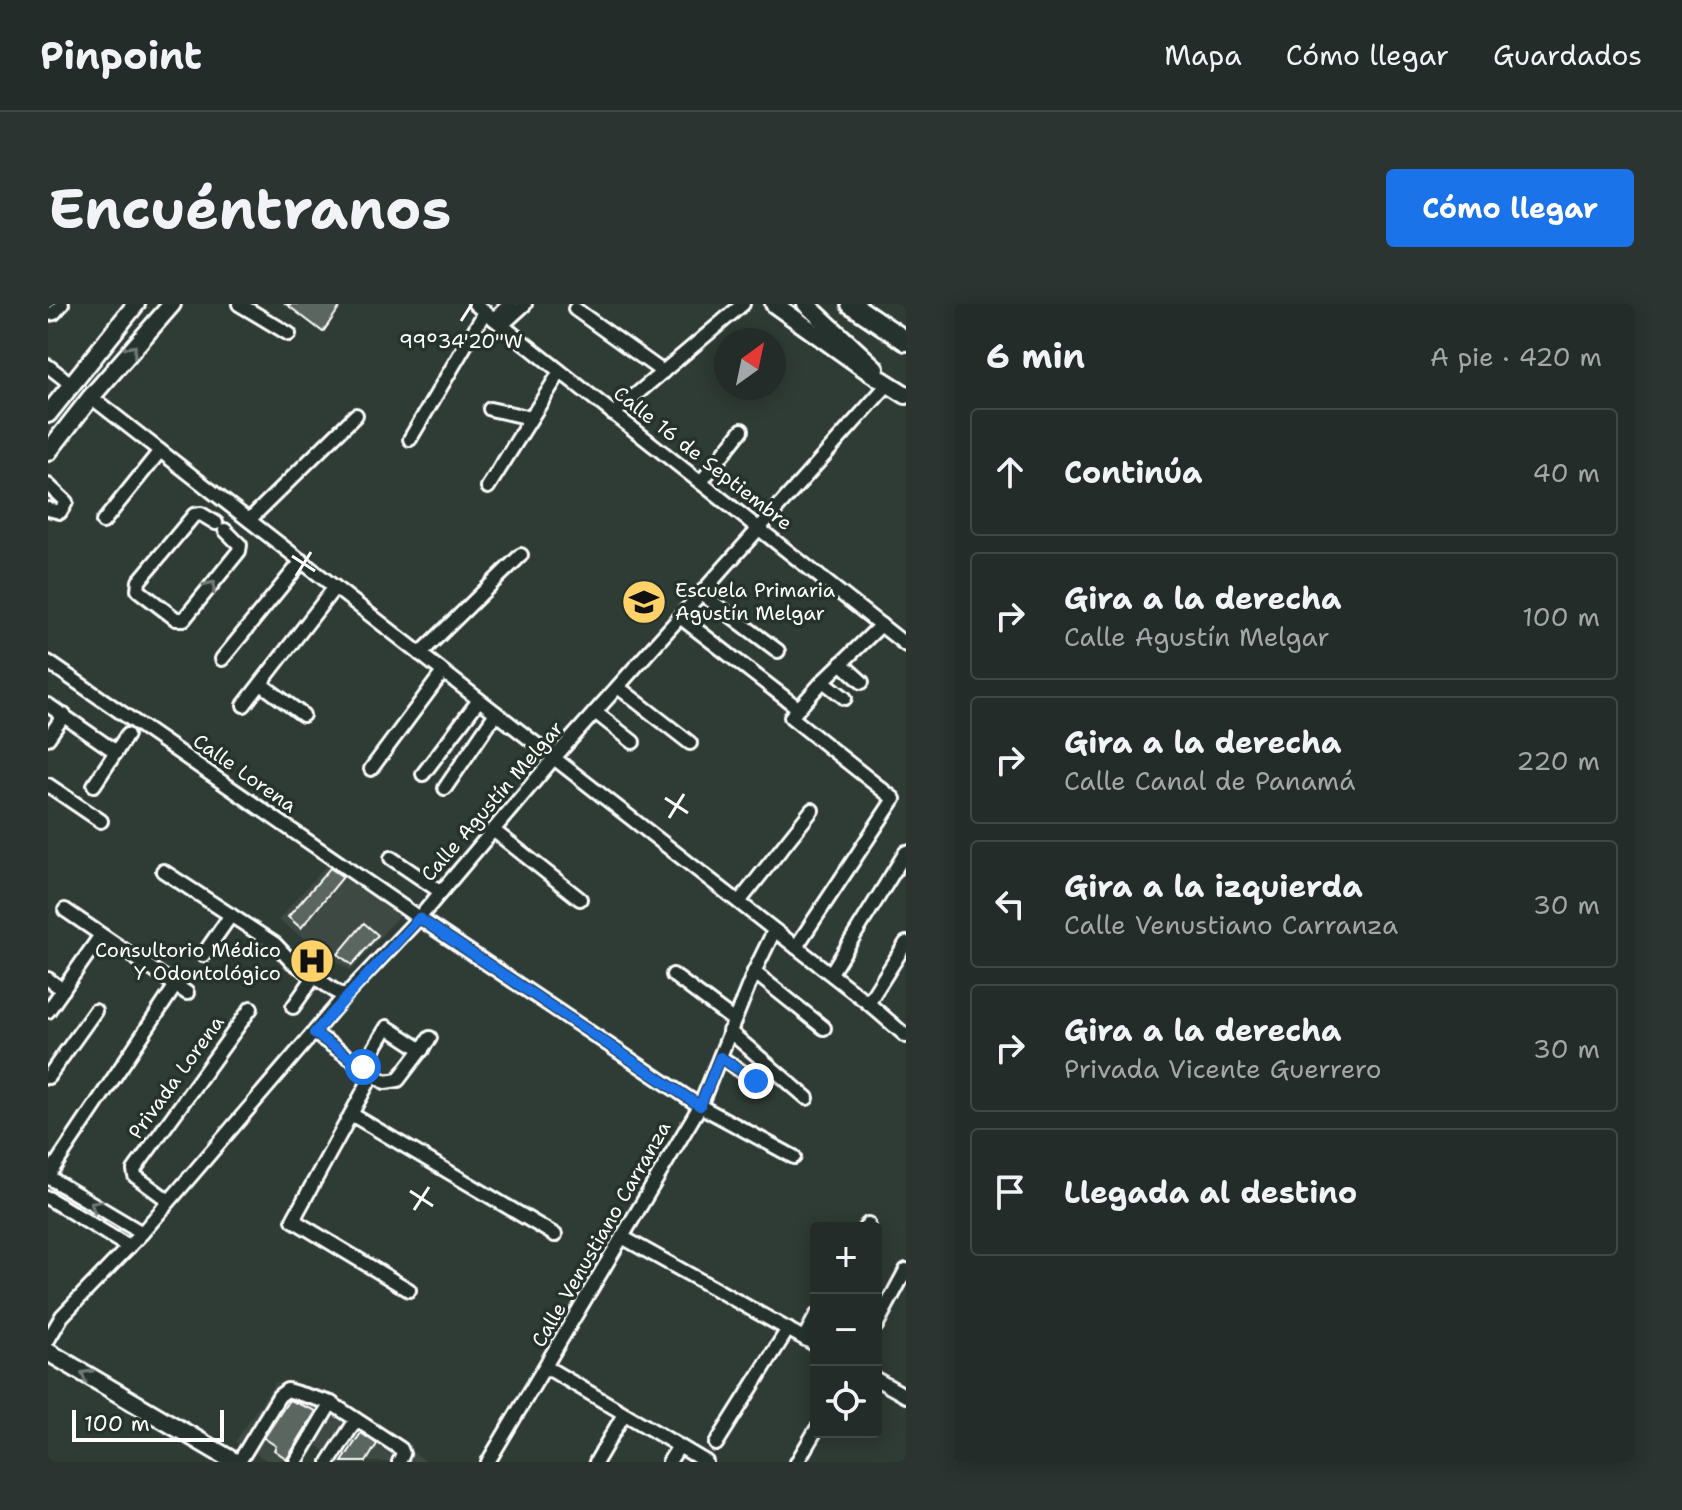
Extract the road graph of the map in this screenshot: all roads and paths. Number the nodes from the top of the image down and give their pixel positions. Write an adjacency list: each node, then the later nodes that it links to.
1 (62, 304): 12 (street)
2 (136, 304): 20 (main road)
3 (172, 304): 22 (main road, one-way to 3)
4 (239, 304): 14 (street)
5 (510, 304): 13 (street)
6 (525, 304): 13 (street)
7 (743, 304): 18 (street)
8 (774, 304): 19 (main road)
9 (806, 304): 19 (main road)
10 (851, 304): 15 (highway)
11 (575, 309): 18 (street)
12 (48, 314)
13 (489, 315): 17 (street, Calle 16 de Septiembre); 29 (street)
14 (289, 334)
15 (906, 341)
16 (48, 366): 20 (street)
17 (560, 372): 25 (street, Calle 16 de Septiembre); 27 (street)
18 (663, 372): 25 (street)
19 (889, 383): 21 (main road); 40 (street, Calle Agustín Melgar)
20 (71, 384): 24 (main road)
21 (906, 395)
22 (91, 397): 30 (street); 31 (main road)
23 (490, 409): 27 (street)
24 (48, 412)
25 (613, 414): 32 (street, Calle 16 de Septiembre)
26 (356, 415): 37 (street)
27 (531, 418): 34 (street)
28 (742, 430): 32 (street)
29 (410, 439)
30 (160, 451): 36 (street); 38 (street)
31 (48, 452)
32 (701, 482): 40 (street, Calle 16 de Septiembre)
33 (48, 485): 35 (street)
34 (488, 487)
35 (48, 509)
36 (236, 510): 37 (street); 39 (street)
37 (249, 520): 42 (street)
38 (103, 522)
39 (222, 525): 39 (street, one-way to 39)
40 (761, 528): 44 (street, Calle Agustín Melgar); 46 (street, Calle 16 de Septiembre)
41 (521, 555): 49 (street)
42 (302, 561): 43 (street); 50 (street)
43 (335, 587): 49 (street); 56 (street)
44 (702, 594): 45 (street, Calle Agustín Melgar); 48 (street)
45 (680, 617): 57 (street, Calle Agustín Melgar); 62 (street)
46 (881, 625): 47 (street, Calle 16 de Septiembre); 52 (street)
47 (906, 645)
48 (778, 651)
49 (420, 654): 53 (street)
50 (222, 659)
51 (48, 662): 89 (street, Calle Lorena)
52 (841, 663): 54 (street); 55 (street)
53 (443, 672): 59 (street); 73 (street)
54 (823, 681): 58 (street); 62 (street)
55 (862, 682)
56 (261, 684): 61 (street); 66 (street)
57 (618, 687): 63 (street, Calle Agustín Melgar); 70 (street)
58 (845, 698)
59 (479, 700): 64 (street); 74 (street)
60 (48, 705): 65 (street)
61 (244, 705)
62 (798, 708): 93 (street)
63 (595, 712): 69 (street); 72 (street, Calle Agustín Melgar)
64 (496, 713): 72 (street); 77 (street)
65 (64, 715): 68 (street); 71 (street)
66 (303, 715)
67 (127, 735): 71 (street)
68 (48, 738)
69 (633, 742)
70 (690, 743)
71 (116, 752): 76 (street)
72 (554, 758): 80 (street, Calle Agustín Melgar); 86 (street)
73 (371, 769)
74 (423, 774)
75 (48, 785): 79 (street)
76 (94, 785)
77 (445, 788)
78 (812, 810): 86 (street)
79 (101, 821)
80 (493, 830): 84 (street, Calle Agustín Melgar); 85 (street)
81 (906, 852): 96 (street)
82 (391, 858): 84 (street)
83 (163, 871): 88 (street)
84 (441, 892): 89 (street, Calle Agustín Melgar)
85 (580, 899)
86 (739, 902): 90 (street)
87 (65, 910): 91 (street)
88 (231, 915): 94 (street); 98 (street)
89 (419, 918): 101 (street, Calle Agustín Melgar); 118 (street, Calle Lorena)
90 (774, 931): 93 (street); 95 (street, Calle Venustiano Carranza)
91 (101, 935): 100 (street); 121 (street)
92 (906, 943): 102 (street)
93 (796, 947): 96 (street)
94 (203, 955)
95 (754, 972): 107 (street, Calle Venustiano Carranza); 108 (street)
96 (831, 973): 102 (street)
97 (673, 975): 107 (street)
98 (314, 977): 101 (street); 103 (street)
99 (48, 979): 100 (street)
100 (63, 990): 105 (street)
101 (344, 997): 109 (street, Calle Agustín Melgar)
102 (868, 1003): 110 (street)
103 (293, 1007)
104 (251, 1008): 123 (street, Privada Lorena)
105 (48, 1011)
106 (95, 1011): 115 (street)
107 (731, 1026): 113 (street, Calle Venustiano Carranza); 117 (street)
108 (824, 1028)
109 (314, 1033): 114 (street); 123 (street, Calle Agustín Melgar)
110 (906, 1036)
111 (430, 1038): 112 (street)
112 (422, 1050): 114 (street); 114 (street)
113 (720, 1057): 116 (street); 118 (street, Calle Venustiano Carranza)
114 (368, 1070): 119 (street)
115 (48, 1077)
116 (756, 1081)
117 (807, 1098)
118 (700, 1106): 120 (street, Calle Lorena); 126 (street, Calle Venustiano Carranza)
119 (351, 1114): 125 (street); 129 (street)
120 (794, 1157)
121 (48, 1176): 124 (street, one-way to 121)
122 (48, 1198): 127 (street)
123 (169, 1201): 124 (street, Calle Agustín Melgar)
124 (142, 1233): 127 (street, Calle Agustín Melgar)
125 (555, 1235)
126 (622, 1237): 134 (street); 139 (street, Calle Venustiano Carranza)
127 (129, 1247): 131 (street, Calle Agustín Melgar)
128 (906, 1270): 130 (street)
129 (409, 1290)
130 (882, 1315)
131 (62, 1316): 132 (street, Calle Agustín Melgar); 136 (street, Calle Agustín Melgar)
132 (48, 1320)
133 (810, 1327): 135 (street)
134 (788, 1329): 135 (street); 146 (street)
135 (804, 1338): 137 (street)
136 (48, 1340)
137 (810, 1342)
138 (48, 1352): 148 (main road, one-way to 138)
139 (546, 1367): 143 (street); 152 (street, Calle Venustiano Carranza)
140 (882, 1382): 141 (street)
141 (906, 1396)
142 (331, 1403): 144 (street); 148 (street); 149 (street)
143 (624, 1414): 147 (street); 153 (street)
144 (356, 1420): 150 (street); 151 (street)
145 (811, 1438): 156 (street)
146 (716, 1444)
147 (679, 1446): 154 (street); 155 (street)
148 (237, 1462)
149 (296, 1462)
150 (329, 1462)
151 (399, 1462)
152 (488, 1462)
153 (596, 1462)
154 (669, 1462)
155 (706, 1462)
156 (797, 1462)

